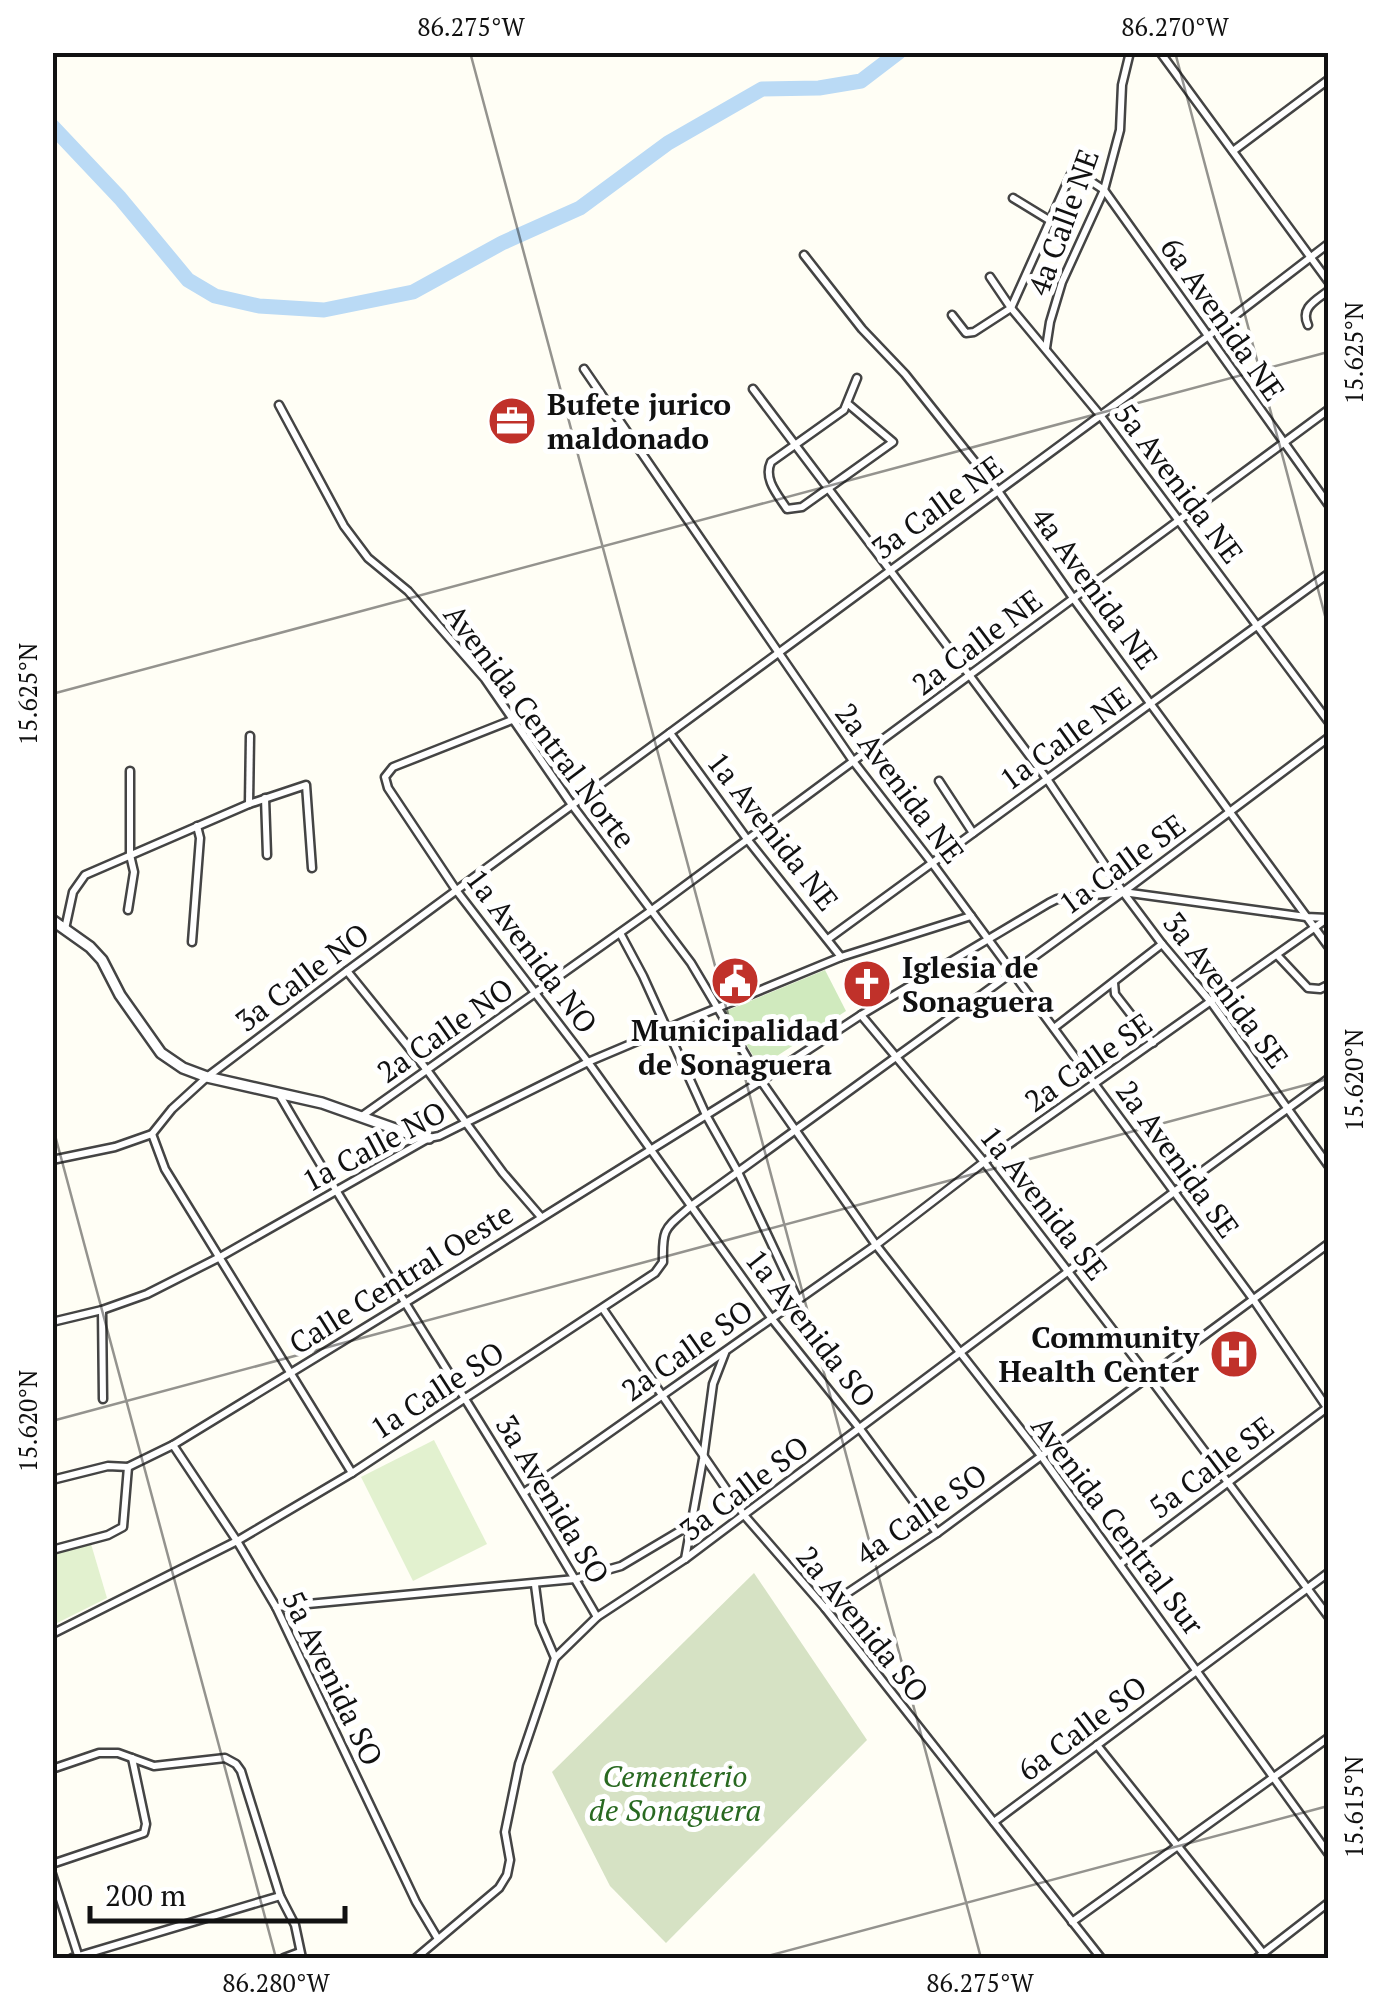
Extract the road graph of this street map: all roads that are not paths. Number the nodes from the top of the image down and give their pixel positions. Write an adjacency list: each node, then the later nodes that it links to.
1 (1130, 52): 5 (street, 4a Calle NE)
2 (1160, 52): 4 (street)
3 (1328, 80): 4 (street)
4 (1233, 152): 10 (street)
5 (1104, 190): 7 (street, 6a Avenida NE); 17 (street, 6a Avenida NE); 18 (street, 4a Calle NE)
6 (1013, 198): 7 (street)
7 (1049, 220): 14 (street)
8 (1328, 244): 10 (street, 3a Calle NE)
9 (804, 255): 29 (street, 4a Avenida NE)
10 (1311, 257): 12 (street); 17 (street, 3a Calle NE)
11 (990, 276): 14 (street, 5a Avenida NE)
12 (1328, 281)
13 (1328, 291): 16 (street)
14 (1011, 308): 15 (street); 18 (street, 5a Avenida NE)
15 (952, 315)
16 (1308, 326)
17 (1207, 337): 25 (street, 3a Calle NE); 26 (street, 6a Avenida NE)
18 (1045, 349): 25 (street, 5a Avenida NE)
19 (584, 369): 36 (street, 2a Avenida NE)
20 (857, 378): 22 (street)
21 (753, 388): 27 (street, 3a Avenida SE)
22 (847, 403): 27 (street); 28 (street)
23 (279, 405): 39 (street, Avenida Central Norte)
24 (1328, 410): 26 (street, 2a Calle NE)
25 (1100, 415): 29 (street, 3a Calle NE); 31 (street, 5a Avenida NE)
26 (1284, 443): 30 (street, 6a Avenida NE); 31 (street, 2a Calle NE)
27 (795, 445): 28 (street, 3a Avenida SE); 28 (street)
28 (828, 490): 32 (street, 3a Avenida SE)
29 (998, 491): 32 (street, 3a Calle NE); 34 (street, 4a Avenida NE)
30 (1328, 504)
31 (1179, 520): 34 (street, 2a Calle NE); 35 (street, 5a Avenida NE)
32 (889, 570): 36 (street, 3a Calle NE); 37 (street, 3a Avenida SE)
33 (1328, 574): 35 (street, 1a Calle NE)
34 (1074, 598): 37 (street, 2a Calle NE); 38 (street, 4a Avenida NE)
35 (1258, 625): 38 (street, 1a Calle NE); 40 (street, 5a Avenida NE)
36 (777, 653): 41 (street, 3a Calle NE); 44 (street, 2a Avenida NE)
37 (970, 676): 44 (street, 2a Calle NE); 46 (street, 3a Avenida SE)
38 (1151, 703): 46 (street, 1a Calle NE); 51 (street, 4a Avenida NE)
39 (512, 720): 50 (street, Avenida Central Norte); 59 (street, 1a Avenida NO)
40 (1328, 721)
41 (670, 733): 50 (street, 3a Calle NE); 54 (street, 1a Avenida NE)
42 (250, 736): 49 (street)
43 (1328, 738): 51 (street, 1a Calle SE)
44 (853, 761): 54 (street, 2a Calle NE); 57 (street, 2a Avenida NE)
45 (130, 771): 55 (street)
46 (1047, 779): 53 (street, 1a Calle NE); 60 (street, 3a Avenida SE)
47 (939, 782): 53 (street)
48 (265, 798): 49 (street); 56 (street); 58 (street)
49 (249, 804): 52 (street)
50 (572, 805): 59 (street, 3a Calle NO); 62 (street, Avenida Central Norte)
51 (1230, 812): 60 (street, 1a Calle SE); 64 (street, 4a Avenida NE)
52 (197, 826): 55 (street); 72 (street)
53 (974, 833): 57 (street, 1a Calle NE)
54 (748, 839): 62 (street, 2a Calle NE); 70 (street, 1a Avenida NE)
55 (130, 855): 61 (street); 68 (street)
56 (267, 855)
57 (932, 863): 63 (street, 2a Avenida NE); 70 (street, 1a Calle NE)
58 (312, 868)
59 (456, 890): 77 (street, 3a Calle NO); 81 (street, 1a Avenida NO)
60 (1123, 892): 64 (street, Calle Central Oeste); 71 (street, Calle Central Oeste); 73 (street, 3a Avenida SE); 78 (street, 1a Calle SE)
61 (128, 910)
62 (652, 910): 69 (street, 2a Calle NO); 83 (street, Avenida Central Norte)
63 (971, 916): 71 (street, 2a Avenida NE); 76 (street)
64 (1306, 917): 65 (street, Calle Central Oeste); 67 (street, 4a Avenida NE)
65 (1328, 918): 67 (street, 2a Calle SE)
66 (52, 920): 68 (street)
67 (1315, 928): 74 (street, 4a Avenida NE); 75 (street, 2a Calle SE)
68 (66, 929): 91 (street)
69 (620, 933): 81 (street, 2a Calle NO); 86 (street)
70 (828, 939): 76 (street, 1a Avenida NE)
71 (988, 939): 78 (street, 2a Avenida SE); 84 (street, Calle Central Oeste)
72 (192, 942)
73 (1162, 944): 79 (street); 82 (street, 3a Avenida SE)
74 (1328, 946)
75 (1277, 955): 80 (street); 82 (street, 2a Calle SE)
76 (841, 957): 83 (street)
77 (347, 971): 90 (street); 91 (street, 3a Calle NO)
78 (1012, 972): 85 (street, 2a Avenida SE); 88 (street, 1a Calle SE)
79 (1114, 982): 85 (street); 87 (street)
80 (1328, 985)
81 (535, 993): 89 (street, 1a Avenida NO); 90 (street, 2a Calle NO)
82 (1211, 1002): 87 (street, 2a Calle SE); 96 (street, 3a Avenida SE)
83 (718, 1008): 86 (street, 1a Calle NO); 93 (street, Avenida Central Norte)
84 (862, 1015): 88 (street, 1a Avenida SE); 93 (street, Calle Central Oeste)
85 (1054, 1028): 94 (street, 2a Avenida SE)
86 (666, 1029): 89 (street, 1a Calle NO); 97 (street)
87 (1153, 1044): 94 (street, 2a Calle SE)
88 (898, 1056): 100 (street, 1a Calle SE); 105 (street, 1a Avenida SE)
89 (588, 1062): 99 (street, 1a Calle NO); 103 (street, 1a Avenida NO)
90 (427, 1070): 98 (street, 2a Calle NO); 99 (street)
91 (207, 1078): 95 (street); 101 (street, 3a Calle NO)
92 (1328, 1079): 96 (street, 3a Calle SO)
93 (761, 1080): 97 (street, Calle Central Oeste); 100 (street, Avenida Central Sur)
94 (1095, 1084): 105 (street, 2a Calle SE); 109 (street, 2a Avenida SE)
95 (278, 1093): 98 (street); 108 (street, 3a Avenida SO)
96 (1288, 1110): 106 (street, 3a Avenida SE); 109 (street, 3a Calle SO)
97 (706, 1115): 103 (street, Calle Central Oeste); 107 (street)
98 (362, 1116): 102 (street)
99 (466, 1123): 102 (street, 1a Calle NO); 111 (street)
100 (796, 1131): 107 (street, 1a Calle SO); 113 (street, Avenida Central Sur)
101 (152, 1134): 104 (street); 114 (street)
102 (428, 1138): 108 (street, 1a Calle NO)
103 (652, 1149): 110 (street, 1a Avenida SO); 111 (street, Calle Central Oeste)
104 (52, 1160)
105 (984, 1162): 113 (street, 2a Calle SE); 115 (street, 1a Avenida SE)
106 (1328, 1165)
107 (738, 1172): 110 (street, 1a Calle SO); 117 (street)
108 (335, 1191): 114 (street, 1a Calle NO); 118 (street, 3a Avenida SO)
109 (1174, 1192): 115 (street, 3a Calle SO); 116 (street, 2a Avenida SE)
110 (691, 1206): 119 (street, 1a Calle SO); 121 (street, 1a Avenida SO)
111 (541, 1217): 118 (street, Calle Central Oeste)
112 (1328, 1244): 116 (street, 4a Calle SO)
113 (876, 1246): 117 (street, 2a Calle SO); 124 (street, Avenida Central Sur)
114 (220, 1257): 120 (street, 1a Calle NO); 125 (street)
115 (1070, 1272): 124 (street, 3a Calle SO); 126 (street, 1a Avenida SE)
116 (1253, 1299): 126 (street, 4a Calle SO); 130 (street, 2a Avenida SE)
117 (798, 1300): 121 (street, 2a Calle SO)
118 (406, 1303): 125 (street, Calle Central Oeste); 128 (street, 3a Avenida SO)
119 (603, 1308): 127 (street, 2a Avenida SO); 128 (street, 1a Calle SO)
120 (102, 1310): 122 (street, 1a Calle NO); 129 (street)
121 (772, 1319): 123 (street, 2a Calle SO); 131 (street, 1a Avenida SO)
122 (52, 1322)
123 (725, 1352): 127 (street, 2a Calle SO); 134 (street)
124 (960, 1353): 131 (street, 3a Calle SO); 133 (street, Avenida Central Sur)
125 (291, 1374): 132 (street, Calle Central Oeste); 136 (street)
126 (1150, 1377): 133 (street, 4a Calle SO); 138 (street, 1a Avenida SE)
127 (661, 1395): 134 (street, 2a Avenida SO); 139 (street, 2a Calle SO)
128 (465, 1398): 136 (street, 1a Calle SO); 139 (street, 3a Avenida SO)
129 (102, 1399)
130 (1328, 1407): 138 (street, 5a Calle SE)
131 (860, 1429): 140 (street, 3a Calle SO); 142 (street, 1a Avenida SO)
132 (174, 1445): 135 (street, Calle Central Oeste); 143 (street, 5a Avenida SO)
133 (1042, 1456): 142 (street, 4a Calle SO); 146 (street, Avenida Central Sur)
134 (703, 1458): 140 (street, 2a Avenida SO); 141 (street)
135 (128, 1467): 137 (street, Calle Central Oeste); 144 (street)
136 (352, 1474): 143 (street, 1a Calle SO)
137 (52, 1480)
138 (1227, 1482): 146 (street, 5a Calle SE); 150 (street, 1a Avenida SE)
139 (525, 1492): 148 (street, 3a Avenida SO)
140 (744, 1515): 145 (street, 3a Calle SO); 152 (street, 2a Avenida SO)
141 (690, 1525): 145 (street); 148 (street)
142 (937, 1534): 152 (street, 4a Calle SO)
143 (237, 1541): 151 (street, 5a Avenida SO); 155 (street, 1a Calle SO)
144 (52, 1550)
145 (685, 1559): 154 (street, 3a Calle SO)
146 (1120, 1564): 157 (street, Avenida Central Sur)
147 (1328, 1573): 150 (street, 6a Calle SO)
148 (575, 1579): 149 (street); 154 (street, 3a Avenida SO)
149 (534, 1584): 151 (street); 156 (street)
150 (1308, 1589): 153 (street, 1a Avenida SE); 157 (street, 6a Calle SO)
151 (276, 1607): 171 (street, 5a Avenida SO)
152 (825, 1608): 163 (street, 2a Avenida SO)
153 (1328, 1616)
154 (597, 1617): 156 (street, 3a Calle SO)
155 (52, 1634)
156 (555, 1658): 171 (street)
157 (1198, 1670): 159 (street, 6a Calle SO); 162 (street, Avenida Central Sur)
158 (1328, 1738): 162 (street)
159 (1097, 1746): 163 (street, 6a Calle SO); 164 (street)
160 (132, 1757): 161 (street); 166 (street); 168 (street)
161 (52, 1770)
162 (1274, 1778): 164 (street); 165 (street, Avenida Central Sur)
163 (994, 1822): 170 (street, 2a Avenida SO)
164 (1178, 1847): 170 (street); 173 (street)
165 (1328, 1853)
166 (52, 1864)
167 (52, 1874): 174 (street)
168 (280, 1896): 172 (street); 174 (street)
169 (1328, 1903): 173 (street)
170 (1072, 1922): 177 (street, 2a Avenida SO)
171 (438, 1939): 176 (street)
172 (301, 1955): 175 (street)
173 (1262, 1957)
174 (76, 1958)
175 (284, 1958)
176 (416, 1958)
177 (1100, 1958)

